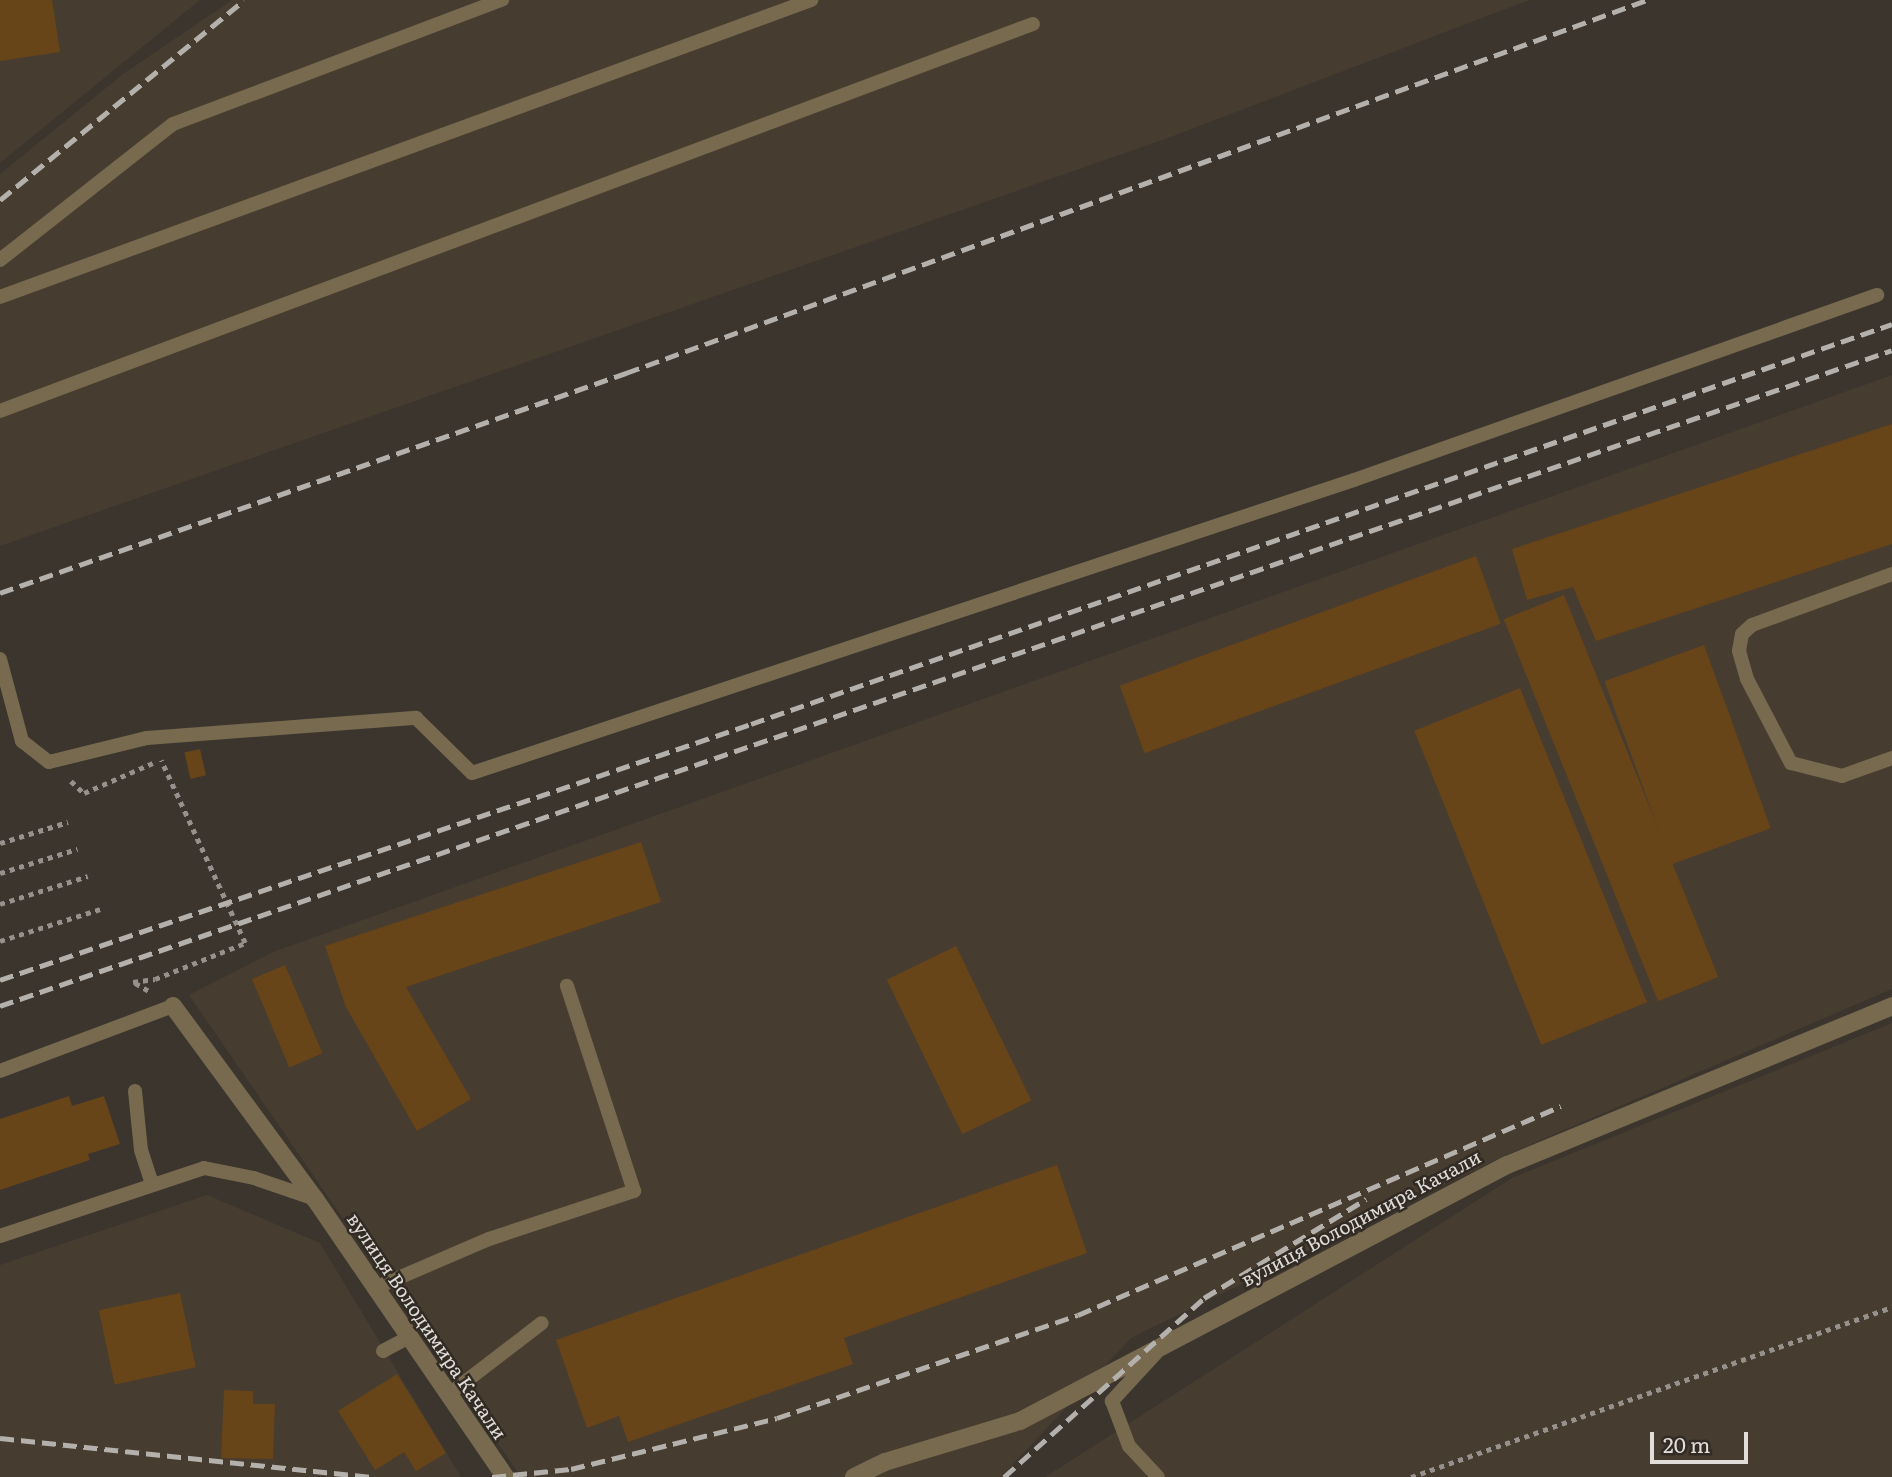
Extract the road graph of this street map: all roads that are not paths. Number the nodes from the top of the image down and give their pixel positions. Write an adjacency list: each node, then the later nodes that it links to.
1 (502, 0): 4 (lane)
2 (811, 0): 6 (lane)
3 (1032, 24): 7 (lane)
4 (0, 260)
5 (1877, 295): 9 (lane)
6 (0, 297)
7 (0, 411)
8 (1892, 574): 10 (lane)
9 (0, 659)
10 (1892, 758)
11 (566, 986): 19 (lane)
12 (173, 1006): 14 (lane); 17 (street, вулиця Володимира Качали)
13 (1892, 1006): 22 (street, вулиця Володимира Качали)
14 (0, 1071)
15 (135, 1091): 16 (lane)
16 (152, 1184): 17 (lane); 18 (lane)
17 (315, 1199): 19 (street, вулиця Володимира Качали)
18 (0, 1236)
19 (376, 1288): 21 (street, вулиця Володимира Качали)
20 (542, 1323): 24 (lane)
21 (409, 1337): 23 (lane); 24 (street, вулиця Володимира Качали)
22 (1163, 1345): 26 (street, вулиця Володимира Качали); 27 (lane)
23 (383, 1350)
24 (448, 1395): 25 (street, вулиця Володимира Качали)
25 (505, 1477)
26 (854, 1477)
27 (1158, 1477)

